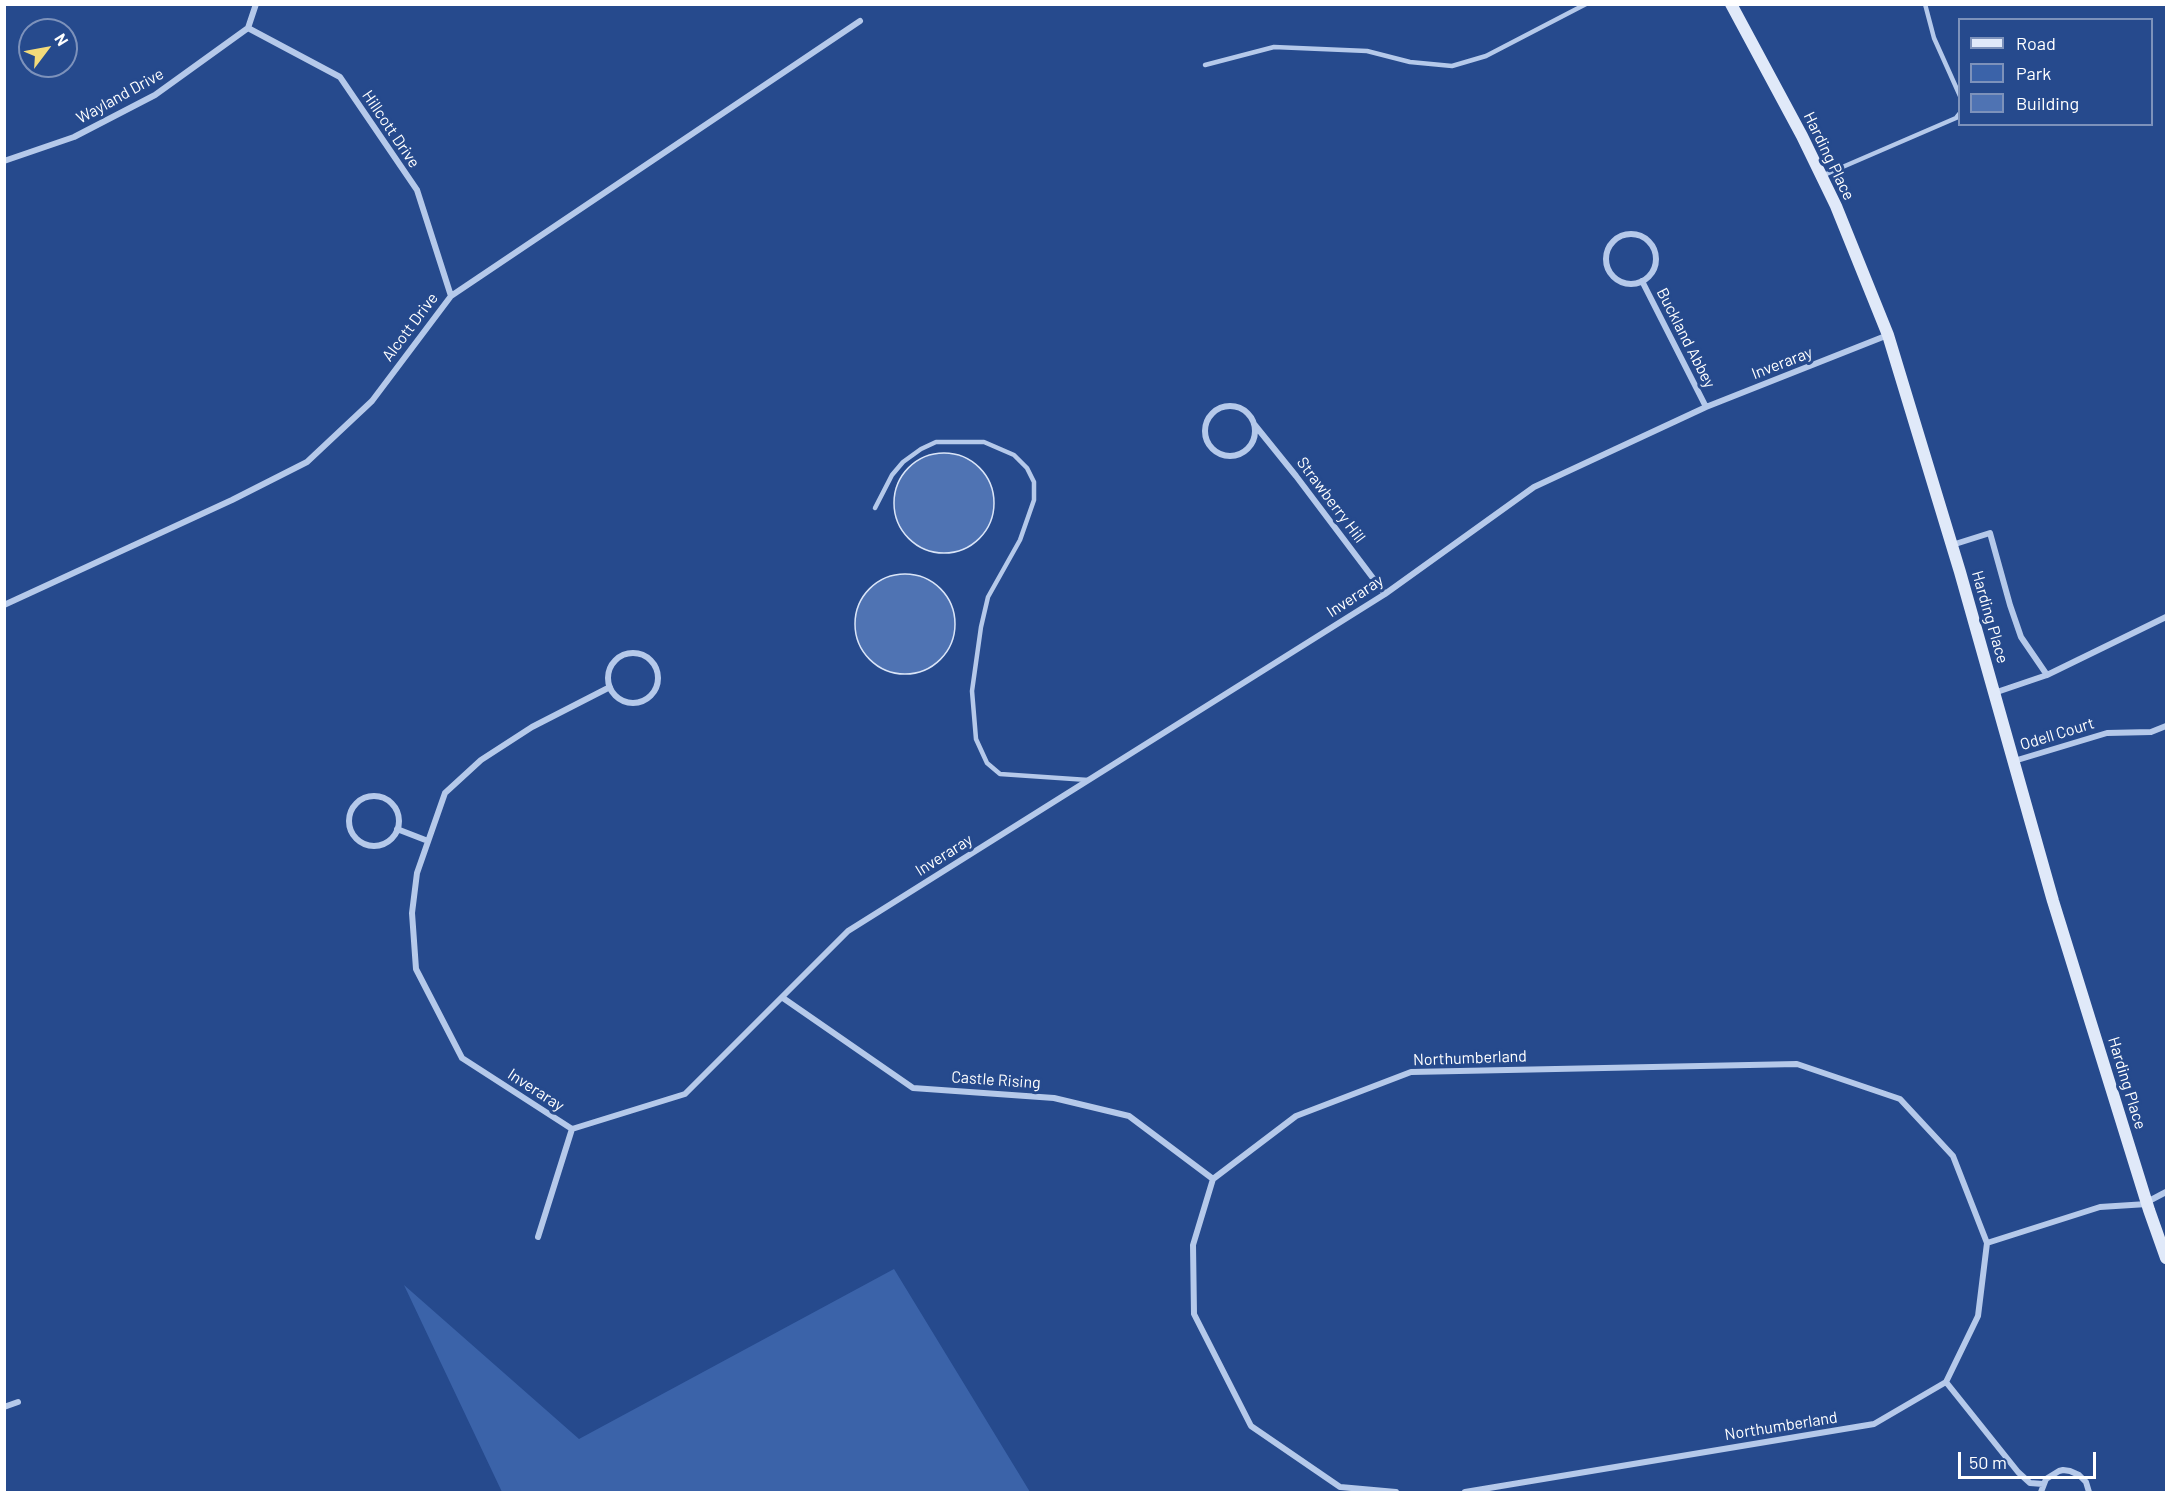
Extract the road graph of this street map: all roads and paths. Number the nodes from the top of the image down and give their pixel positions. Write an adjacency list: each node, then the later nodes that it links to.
1 (256, 4): 6 (street)
2 (1586, 4): 7 (lane)
3 (1731, 4): 11 (main road, Harding Place)
4 (1925, 4): 8 (lane)
5 (860, 21): 13 (street, Alcott Drive)
6 (248, 28): 10 (street, Wayland Drive); 13 (street, Hillcott Drive)
7 (1205, 65)
8 (1958, 94)
9 (1958, 115): 11 (lane)
10 (4, 161)
11 (1821, 176): 14 (main road, Harding Place)
12 (1642, 281): 12 (street); 15 (street, Buckland Abbey)
13 (451, 296): 20 (street, Alcott Drive)
14 (1888, 335): 15 (street, Inveraray); 18 (main road, Harding Place)
15 (1706, 407): 19 (street, Inveraray)
16 (1254, 424): 16 (street); 19 (street, Strawberry Hill)
17 (875, 508): 27 (lane)
18 (1952, 545): 22 (street); 24 (main road, Harding Place)
19 (1384, 594): 27 (street, Inveraray)
20 (4, 605)
21 (2166, 618): 22 (street)
22 (2047, 675): 24 (street)
23 (610, 687): 23 (street); 29 (street, Inveraray)
24 (1994, 693): 26 (main road, Harding Place)
25 (2166, 726): 26 (street, Odell Court)
26 (2014, 761): 34 (main road, Harding Place)
27 (1088, 780): 30 (street, Inveraray)
28 (397, 829): 28 (street); 29 (street)
29 (428, 841): 31 (street, Inveraray)
30 (783, 998): 31 (street, Inveraray); 32 (street, Castle Rising)
31 (572, 1129): 35 (street)
32 (1213, 1179): 36 (street, Northumberland); 42 (street)
33 (2166, 1192): 34 (street)
34 (2147, 1203): 36 (street); 37 (main road, Harding Place)
35 (538, 1237)
36 (1987, 1243): 38 (street, Northumberland)
37 (2166, 1258)
38 (1947, 1382): 41 (street); 43 (street, Northumberland)
39 (18, 1402): 40 (street)
40 (4, 1407)
41 (2043, 1484): 44 (street); 45 (street)
42 (1396, 1492)
43 (1465, 1492)
44 (2040, 1492)
45 (2089, 1492)

